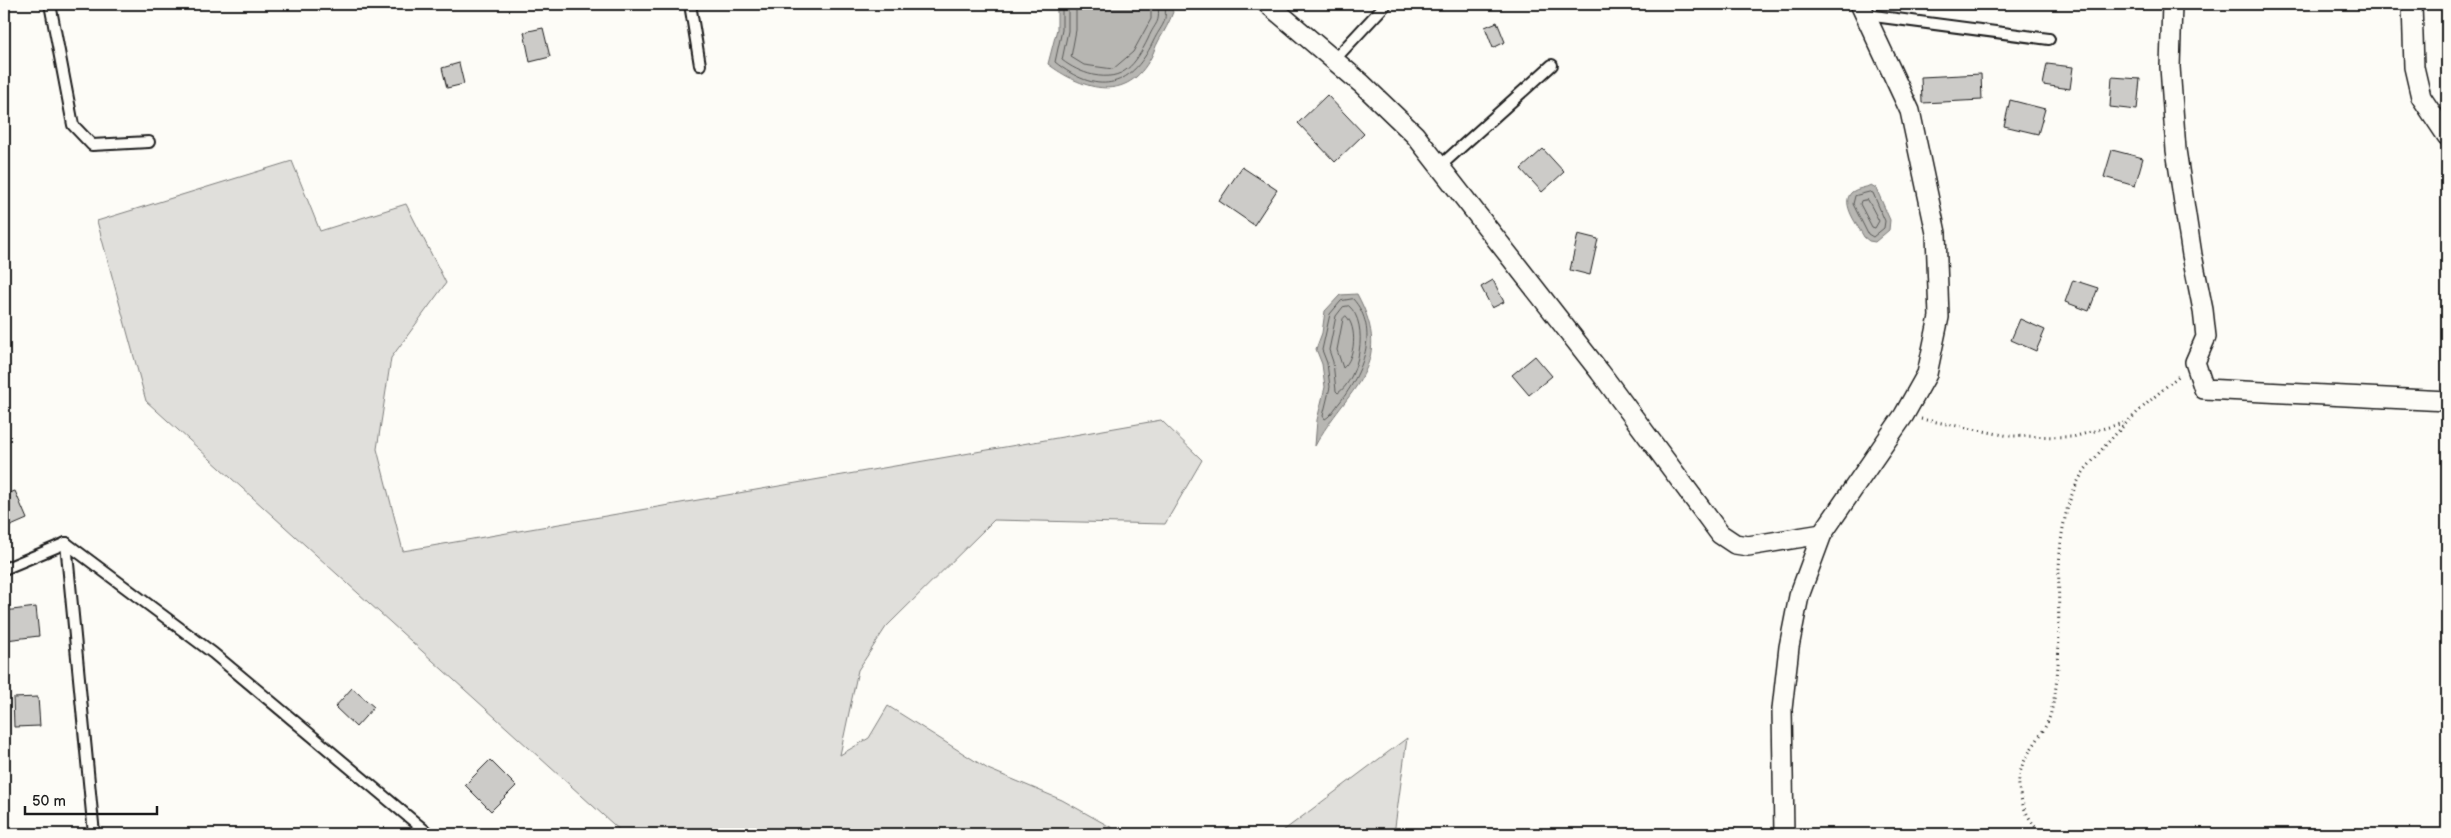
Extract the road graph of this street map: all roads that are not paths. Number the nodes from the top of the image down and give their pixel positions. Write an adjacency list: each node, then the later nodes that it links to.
1 (50, 4): 13 (lane)
2 (690, 4): 10 (lane)
3 (1268, 4): 9 (street)
4 (1386, 4): 9 (lane)
5 (2172, 4): 15 (street)
6 (2412, 4): 12 (street)
7 (1863, 9): 8 (lane); 16 (street)
8 (2049, 39)
9 (1334, 60): 14 (street)
10 (700, 65)
11 (1552, 65): 14 (lane)
12 (2447, 136)
13 (149, 142)
14 (1439, 167): 16 (street)
15 (2447, 401)
16 (1822, 534): 21 (street)
17 (66, 543): 18 (lane); 19 (lane); 20 (lane)
18 (4, 569)
19 (94, 834)
20 (430, 834)
21 (1784, 834)

